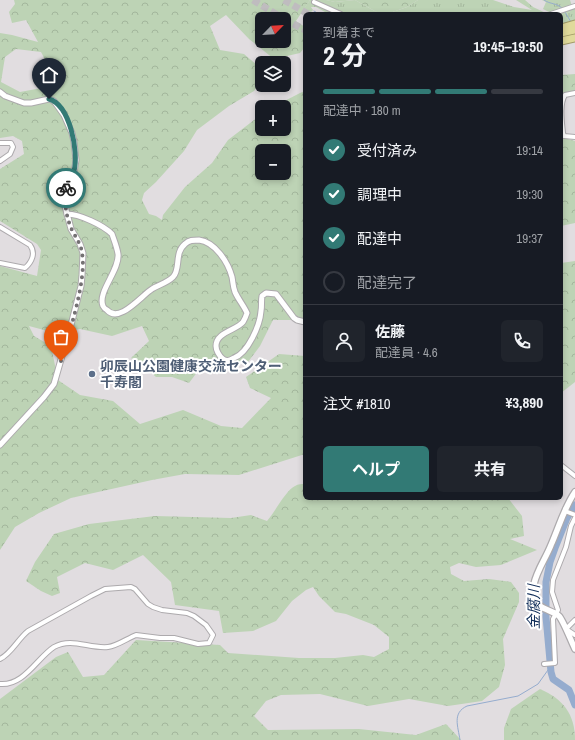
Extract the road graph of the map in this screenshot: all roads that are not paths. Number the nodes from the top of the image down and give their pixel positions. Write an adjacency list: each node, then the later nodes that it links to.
1 (314, 2): 3 (street)
2 (575, 6): 4 (street)
3 (336, 12)
4 (557, 12)
5 (575, 24): 6 (highway)
6 (563, 27)
7 (575, 30): 8 (highway)
8 (563, 33)
9 (575, 38): 10 (highway)
10 (563, 41)
11 (575, 41): 12 (highway)
12 (563, 42)
13 (0, 92): 20 (street)
14 (575, 93): 15 (street)
15 (563, 97)
16 (563, 134): 17 (street)
17 (575, 138)
18 (0, 143): 19 (street)
19 (0, 161)
20 (67, 214): 23 (street); 24 (street)
21 (0, 227): 22 (street)
22 (0, 263)
23 (303, 322)
24 (0, 445)
25 (563, 467): 26 (street)
26 (575, 476)
27 (575, 492): 28 (main road)
28 (565, 510): 29 (street); 30 (main road)
29 (575, 517): 30 (street)
30 (555, 614): 32 (main road); 36 (street)
31 (575, 620): 32 (street)
32 (566, 629): 33 (street); 34 (main road)
33 (575, 634)
34 (575, 649)
35 (0, 658): 37 (street)
36 (544, 664)
37 (0, 684)

